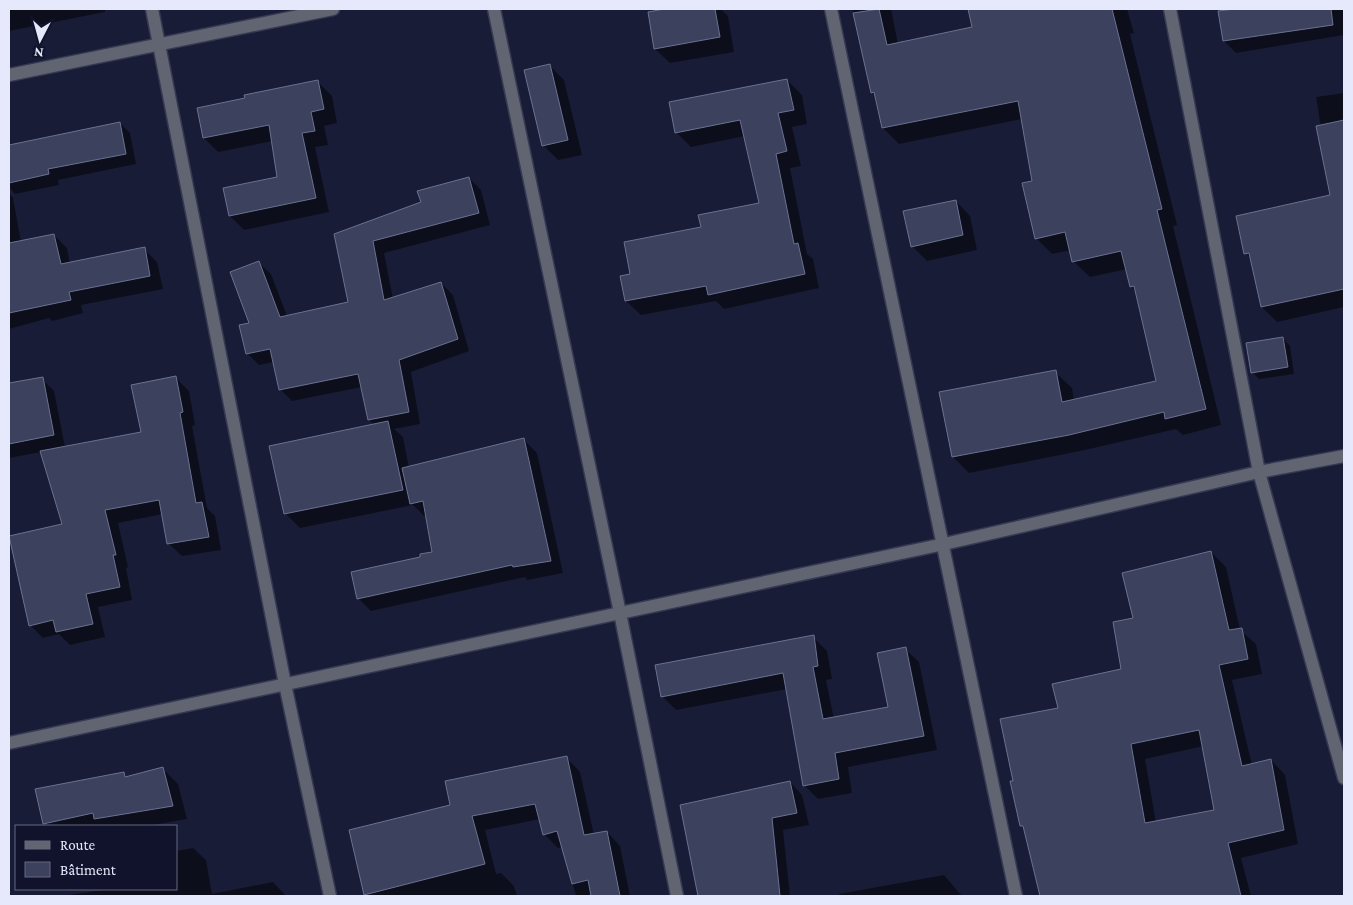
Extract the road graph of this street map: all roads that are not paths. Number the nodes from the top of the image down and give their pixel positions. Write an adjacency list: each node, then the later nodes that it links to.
1 (152, 9): 6 (street)
2 (333, 9): 6 (street)
3 (494, 9): 11 (street)
4 (831, 9): 10 (street)
5 (1170, 9): 9 (street)
6 (159, 44): 7 (street); 12 (street)
7 (9, 75)
8 (1344, 456): 9 (street)
9 (1259, 472): 10 (street); 14 (street)
10 (944, 544): 11 (street); 17 (street)
11 (620, 613): 12 (street); 16 (street)
12 (285, 684): 13 (street); 15 (street)
13 (9, 743)
14 (1344, 778)
15 (330, 896)
16 (677, 896)
17 (1016, 896)

